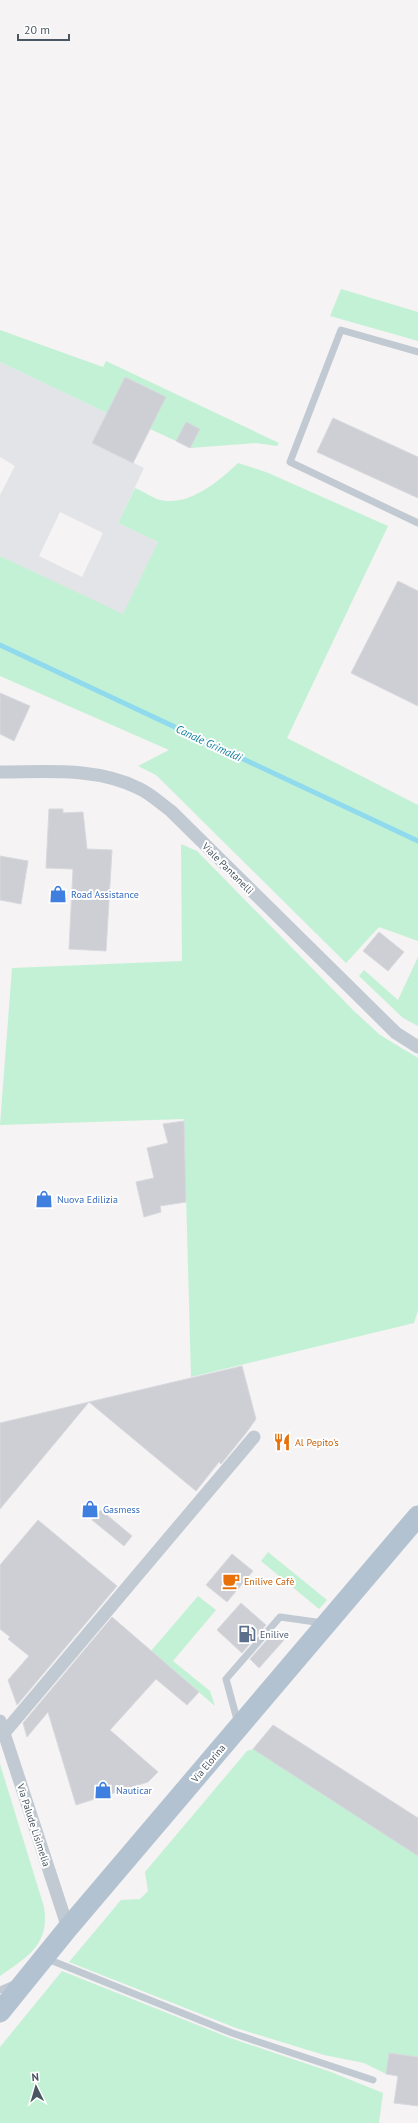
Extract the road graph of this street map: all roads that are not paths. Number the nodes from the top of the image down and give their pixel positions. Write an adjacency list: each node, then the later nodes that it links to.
1 (418, 352): 2 (lane)
2 (418, 523)
3 (0, 772): 4 (street, Viale Pantanelli)
4 (418, 1047)
5 (254, 1437): 8 (street)
6 (418, 1516): 7 (main road, Via Elorina)
7 (327, 1623): 9 (main road, Via Elorina); 9 (lane)
8 (2, 1727): 10 (street, Via Palude Lisimelia)
9 (239, 1727): 10 (main road, Via Elorina)
10 (68, 1928): 11 (main road, Via Elorina)
11 (45, 1958): 12 (main road, Via Elorina); 15 (lane)
12 (30, 1976): 13 (lane); 14 (main road, Via Elorina)
13 (0, 1990)
14 (0, 2012)
15 (372, 2080)

